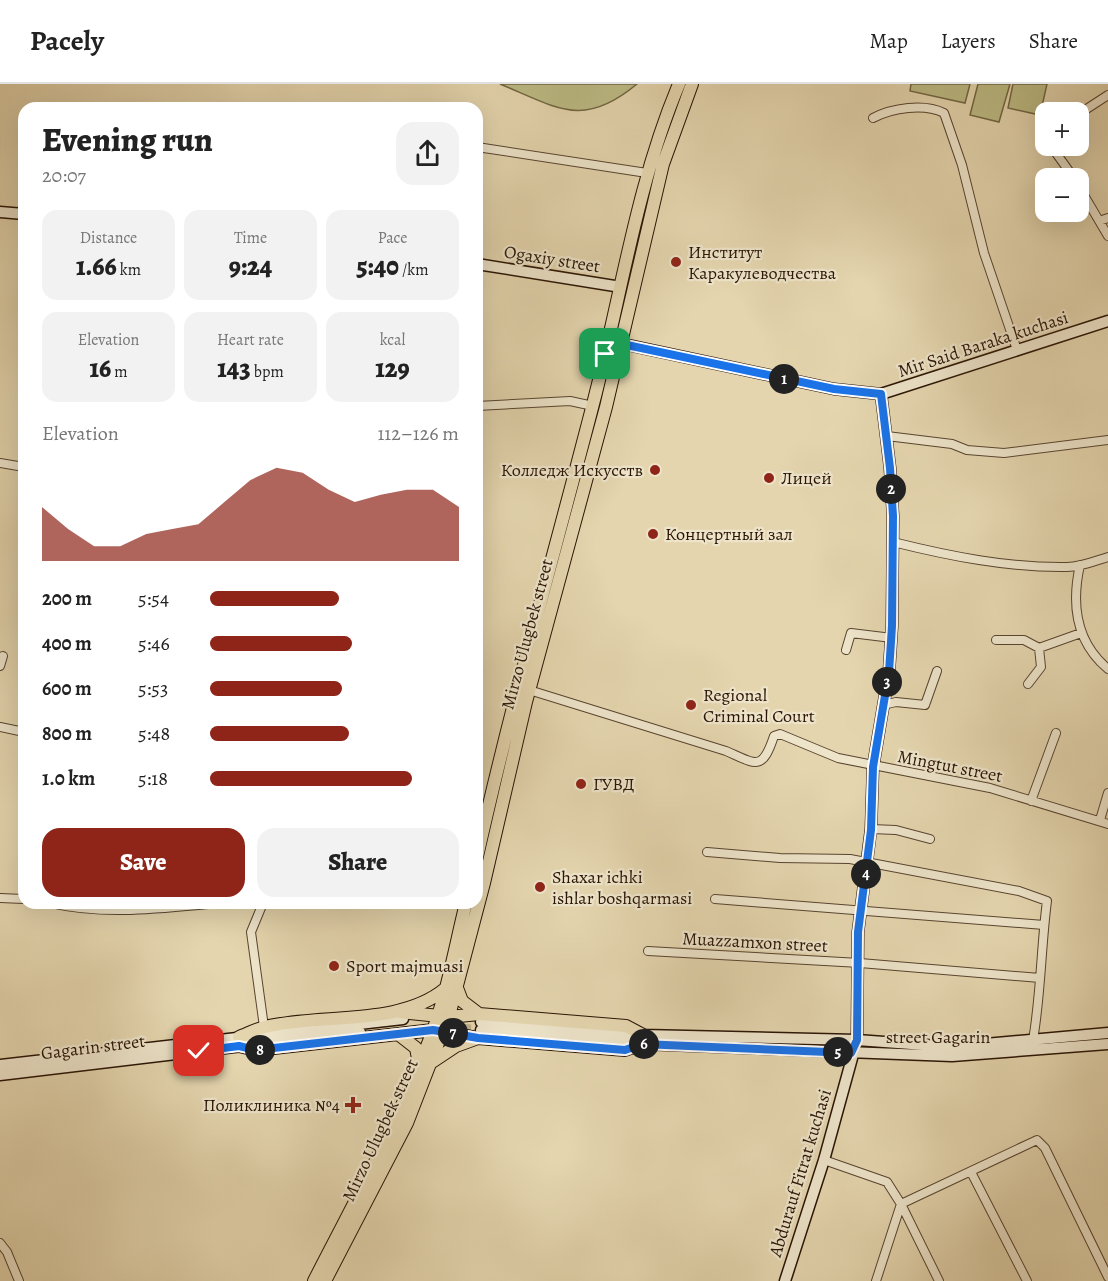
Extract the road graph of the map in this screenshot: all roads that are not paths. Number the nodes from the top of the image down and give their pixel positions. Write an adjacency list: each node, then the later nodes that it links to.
1 (679, 84): 7 (main road, Mirzo Ulugbek street)
2 (692, 84): 18 (main road, Mirzo Ulugbek street)
3 (1108, 95): 4 (street)
4 (1089, 107)
5 (873, 118): 19 (street)
6 (483, 148): 7 (street)
7 (647, 173): 15 (main road, Mirzo Ulugbek street)
8 (1089, 204): 12 (street)
9 (0, 212): 10 (street)
10 (18, 214)
11 (1108, 218): 12 (street)
12 (1099, 221): 13 (street)
13 (1108, 236)
14 (483, 265): 15 (street, Ogaxiy street)
15 (621, 286): 17 (main road, Mirzo Ulugbek street)
16 (1108, 321): 19 (street, Mir Said Baraka kuchasi)
17 (608, 341): 18 (street, Mir Said Baraka kuchasi); 22 (main road, Mirzo Ulugbek street)
18 (621, 343): 20 (street, Mir Said Baraka kuchasi); 40 (main road, Mirzo Ulugbek street)
19 (1017, 350): 20 (street, Mir Said Baraka kuchasi)
20 (881, 394): 23 (street)
21 (483, 406): 22 (street)
22 (593, 406): 51 (main road, Mirzo Ulugbek street)
23 (887, 436): 24 (street); 27 (street)
24 (1108, 440)
25 (0, 464): 26 (street)
26 (18, 466)
27 (893, 542): 29 (street); 31 (street)
28 (1108, 557): 29 (street)
29 (1080, 565): 30 (street)
30 (1081, 633): 33 (street); 37 (street)
31 (892, 638): 34 (street); 41 (street)
32 (996, 640): 33 (street)
33 (1039, 648): 39 (street)
34 (846, 650)
35 (3, 656): 36 (street)
36 (0, 666)
37 (1108, 669)
38 (937, 671): 41 (street)
39 (1028, 684)
40 (530, 690): 45 (street, Mingtut street); 55 (main road, Mirzo Ulugbek street)
41 (883, 705): 45 (street)
42 (0, 727): 43 (street)
43 (18, 731)
44 (1056, 733): 47 (street)
45 (873, 767): 47 (street, Mingtut street); 50 (street)
46 (1108, 793): 48 (street)
47 (1031, 801): 48 (street, Mingtut street)
48 (1100, 820): 49 (street, Mingtut street)
49 (1108, 824)
50 (871, 830): 52 (street); 54 (street)
51 (483, 835)
52 (930, 839)
53 (707, 852): 54 (street)
54 (868, 862): 64 (street); 65 (street)
55 (483, 868)
56 (0, 898): 57 (street)
57 (18, 899)
58 (715, 899): 64 (street)
59 (76, 909): 60 (street)
60 (147, 909)
61 (261, 909): 73 (street)
62 (465, 909): 69 (main road, Mirzo Ulugbek street)
63 (472, 909): 69 (main road, Mirzo Ulugbek street)
64 (861, 911): 65 (street); 67 (street)
65 (1044, 925): 68 (street)
66 (648, 951): 67 (street, Muazzamxon street)
67 (860, 963): 68 (street, Muazzamxon street); 77 (street)
68 (1040, 978): 78 (street)
69 (451, 989): 70 (main road, Mirzo Ulugbek street); 71 (main road); 72 (main road)
70 (443, 1016): 71 (main road); 72 (main road); 74 (main road, Mirzo Ulugbek street)
71 (401, 1023): 73 (main road); 74 (main road); 79 (main road); 83 (main road)
72 (480, 1026): 74 (main road); 76 (main road); 76 (main road); 83 (main road)
73 (264, 1027): 79 (main road)
74 (438, 1030): 83 (main road, Mirzo Ulugbek street)
75 (1108, 1033): 78 (street, street Gagarin)
76 (643, 1039): 77 (street, street Gagarin); 81 (street, street Gagarin)
77 (857, 1040): 78 (street, street Gagarin); 81 (street, Abdurauf Fitrat kuchasi)
78 (1033, 1040)
79 (239, 1041): 82 (street, Gagarin street); 84 (street, Gagarin street)
80 (1108, 1044): 81 (street, street Gagarin)
81 (851, 1053): 85 (street, Abdurauf Fitrat kuchasi)
82 (0, 1065)
83 (425, 1065): 91 (main road, Mirzo Ulugbek street); 92 (main road, Mirzo Ulugbek street)
84 (0, 1075)
85 (824, 1160): 87 (street); 93 (street, Abdurauf Fitrat kuchasi)
86 (971, 1172): 87 (street); 89 (street); 96 (street)
87 (901, 1204): 94 (street); 95 (street)
88 (2, 1244): 90 (street)
89 (1108, 1277)
90 (19, 1281)
91 (314, 1281)
92 (325, 1281)
93 (785, 1281)
94 (876, 1281)
95 (939, 1281)
96 (1027, 1281)

